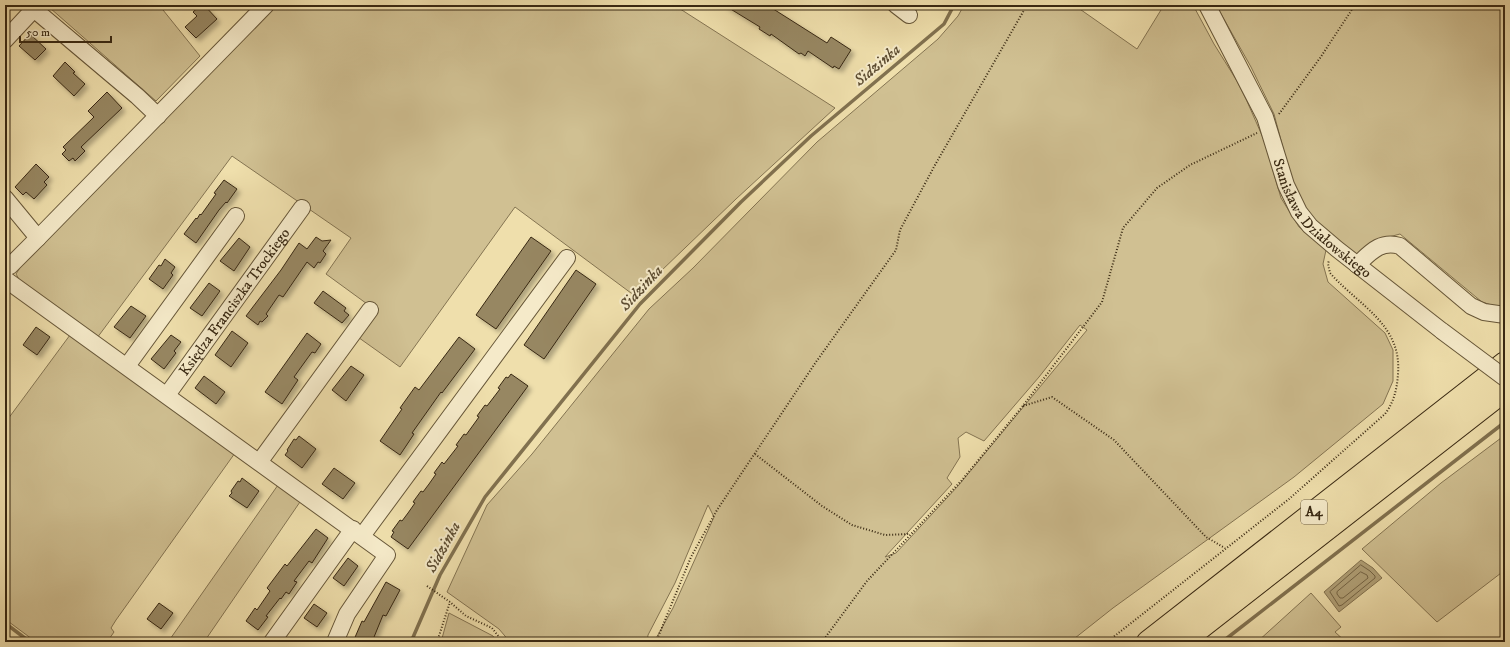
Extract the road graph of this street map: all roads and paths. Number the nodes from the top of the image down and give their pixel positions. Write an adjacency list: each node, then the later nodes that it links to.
1 (266, 5): 9 (street)
2 (896, 5): 7 (street)
3 (1027, 5): 28 (path)
4 (1207, 5): 10 (street, Stanisława Działowskiego)
5 (1355, 5): 10 (path)
6 (31, 7): 8 (street); 9 (street)
7 (909, 15)
8 (5, 40)
9 (158, 116): 14 (street)
10 (1269, 128): 15 (street, Stanisława Działowskiego); 27 (path)
11 (5, 198): 14 (street)
12 (302, 208): 26 (street, Księdza Franciszka Trockiego)
13 (236, 216): 23 (street)
14 (38, 238): 18 (street)
15 (1337, 249): 17 (street, Stanisława Działowskiego); 32 (path)
16 (567, 258): 30 (street)
17 (1357, 265): 21 (street); 24 (street, Stanisława Działowskiego, bridge)
18 (5, 268)
19 (5, 279): 23 (street)
20 (370, 310): 29 (street)
21 (1505, 315)
22 (1505, 363): 42 (highway, A4)
23 (127, 366): 26 (street)
24 (1505, 378)
25 (1505, 390): 43 (highway, A4)
26 (167, 395): 29 (street)
27 (1022, 407): 31 (path); 32 (path)
28 (755, 454): 31 (path); 39 (path)
29 (260, 461): 30 (street)
30 (358, 532): 35 (street); 36 (street)
31 (910, 534): 40 (path)
32 (1225, 548): 41 (path)
33 (427, 586): 34 (path)
34 (450, 602): 37 (path); 38 (path)
35 (272, 642)
36 (335, 642)
37 (437, 642)
38 (504, 642)
39 (656, 642)
40 (822, 642)
41 (1107, 642)
42 (1148, 642)
43 (1182, 642)

